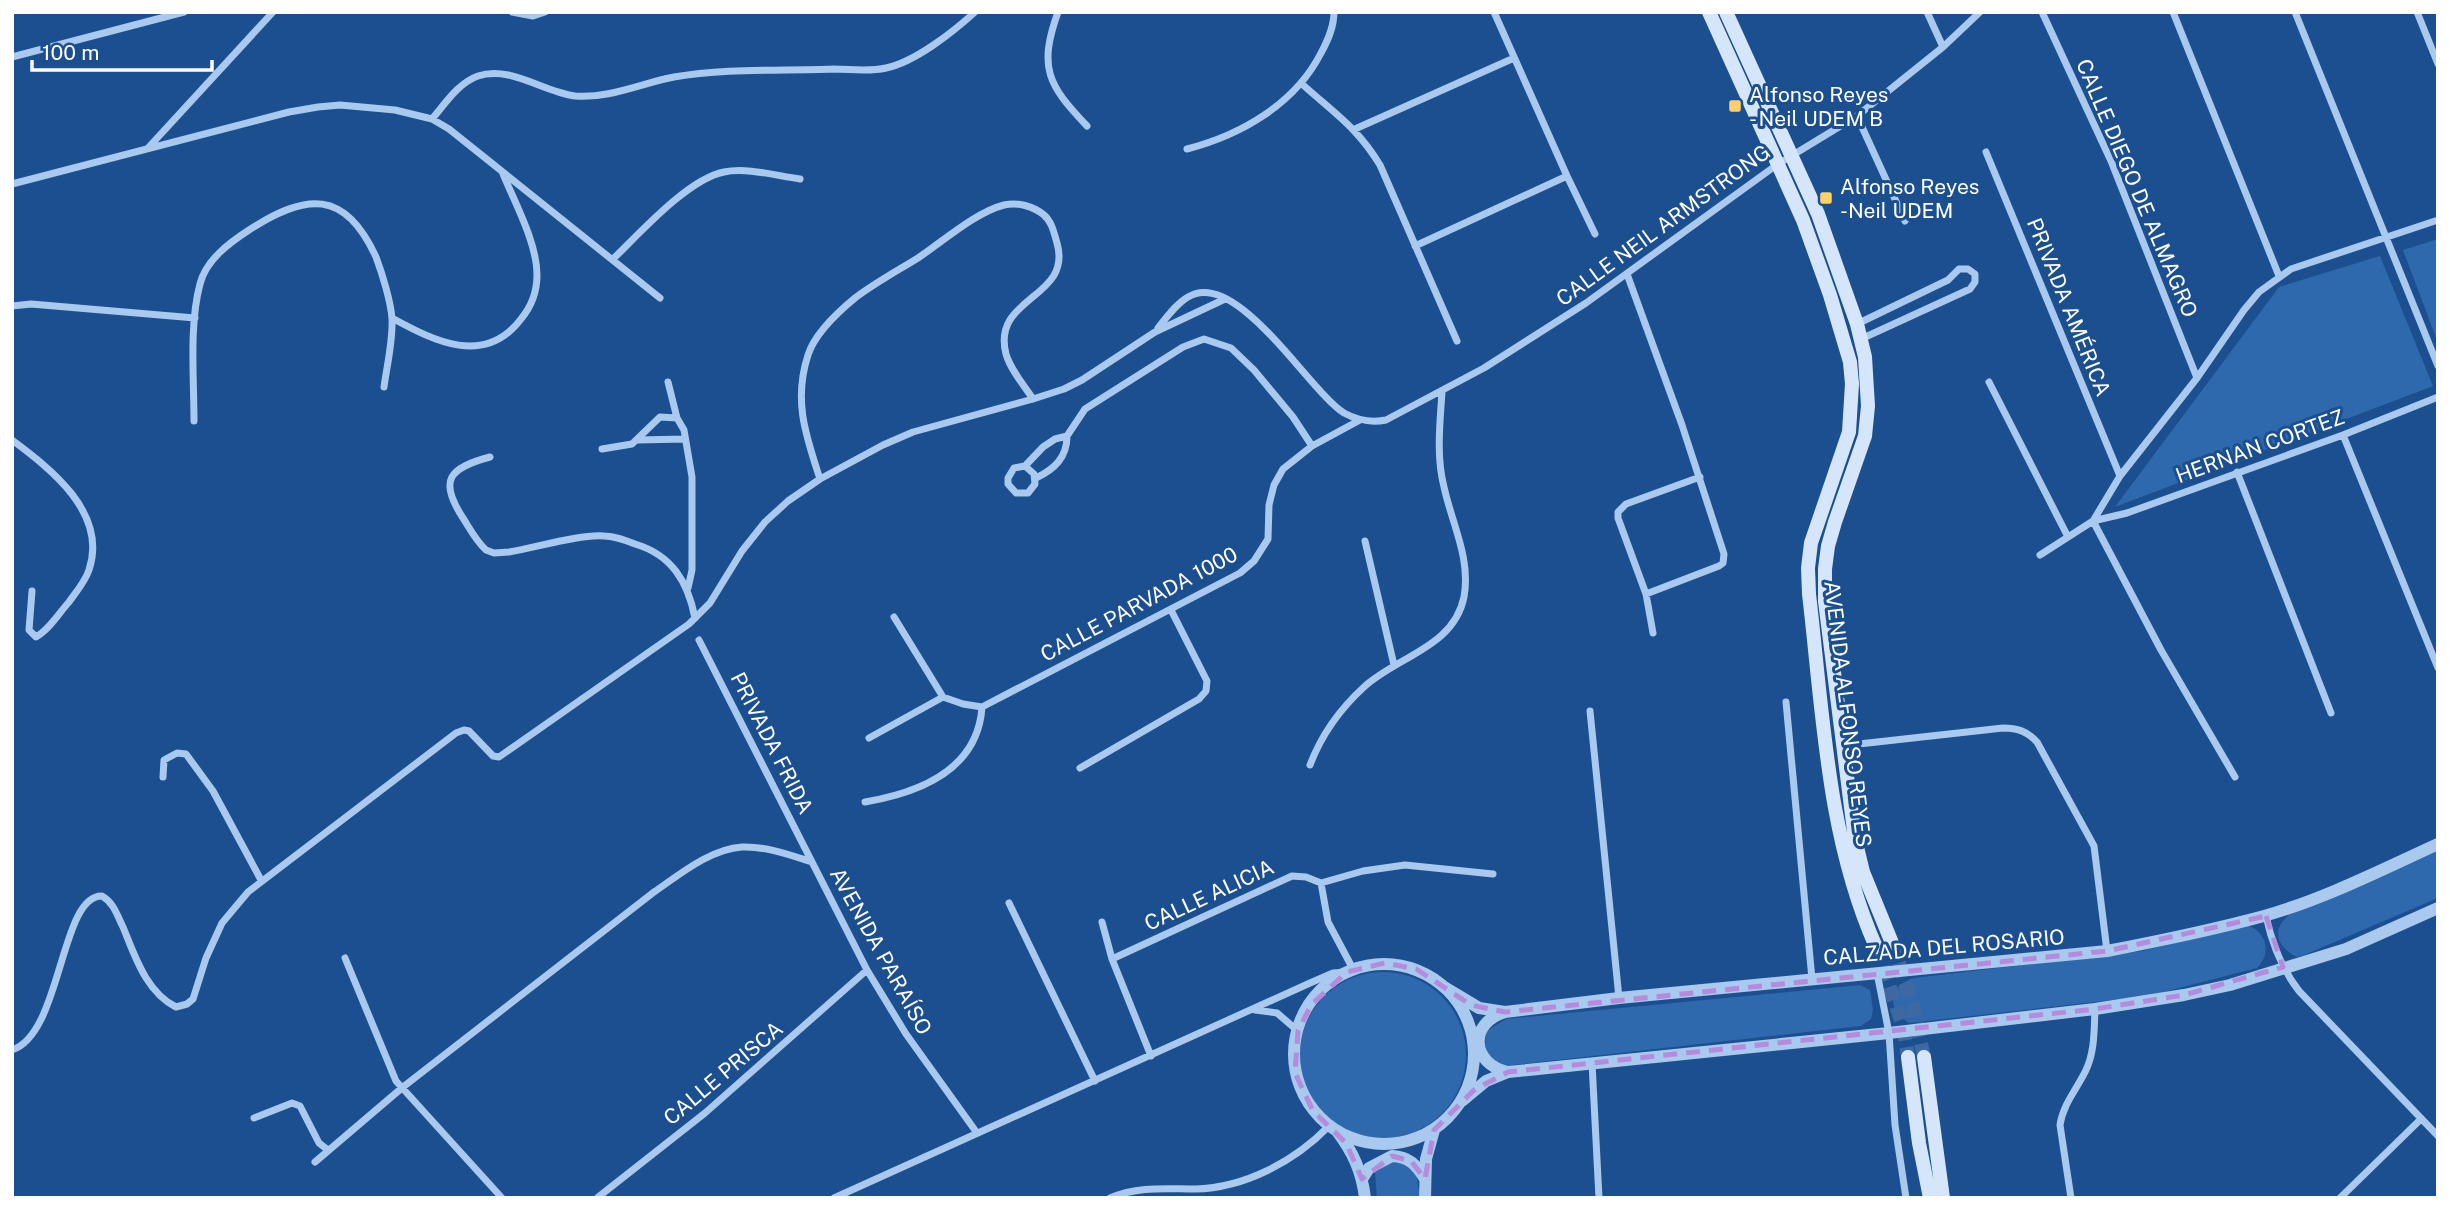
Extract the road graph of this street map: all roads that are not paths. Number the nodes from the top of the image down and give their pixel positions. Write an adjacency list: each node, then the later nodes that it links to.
1 (184, 12): 18 (street)
2 (274, 12): 26 (street)
3 (512, 12): 4 (street)
4 (544, 12)
5 (975, 12): 23 (street)
6 (1058, 12): 24 (street)
7 (1334, 12): 21 (street)
8 (1494, 12): 19 (street)
9 (1709, 12): 30 (main road, AVENIDA ALFONSO REYES)
10 (1726, 12): 29 (main road, AVENIDA ALFONSO REYES)
11 (1927, 12): 17 (street)
12 (1979, 12): 17 (street, CALLE NEIL ARMSTRONG)
13 (2042, 12): 53 (street, CALLE DIEGO DE ALMAGRO)
14 (2173, 12): 42 (street)
15 (2295, 12): 38 (street)
16 (2417, 12): 20 (street)
17 (1943, 47): 22 (street, CALLE NEIL ARMSTRONG)
18 (12, 57)
19 (1514, 58): 25 (street); 32 (street)
20 (2438, 64)
21 (1302, 84): 25 (street); 27 (street)
22 (1857, 116): 29 (street, CALLE NEIL ARMSTRONG); 36 (street)
23 (432, 119): 26 (street); 31 (street)
24 (1087, 126)
25 (1355, 129): 39 (street)
26 (148, 148): 34 (street)
27 (1187, 149)
28 (1986, 152): 73 (street, PRIVADA AMÉRICA)
29 (1791, 156): 30 (street, CALLE NEIL ARMSTRONG); 48 (main road, AVENIDA ALFONSO REYES)
30 (1778, 164): 41 (street, CALLE NEIL ARMSTRONG); 113 (main road, AVENIDA ALFONSO REYES)
31 (502, 171): 40 (street); 47 (street)
32 (1567, 176): 37 (street); 39 (street)
33 (800, 179): 40 (street)
34 (12, 184)
35 (2438, 220): 38 (street)
36 (1905, 221)
37 (1595, 234)
38 (2386, 236): 42 (street); 52 (street)
39 (1415, 246): 51 (street)
40 (613, 259): 43 (street)
41 (1627, 274): 57 (street, CALLE NEIL ARMSTRONG); 74 (street)
42 (2278, 276): 53 (street)
43 (660, 298)
44 (1225, 299): 49 (street); 49 (street); 61 (street)
45 (12, 306): 46 (street)
46 (195, 318): 47 (street); 62 (street)
47 (392, 318): 56 (street)
48 (1857, 324): 50 (main road, AVENIDA ALFONSO REYES); 50 (street)
49 (1155, 332): 59 (street)
50 (1861, 339): 112 (main road, AVENIDA ALFONSO REYES)
51 (1457, 341)
52 (2438, 366)
53 (2197, 378): 73 (street)
54 (668, 382): 60 (street)
55 (1989, 382): 78 (street)
56 (384, 387)
57 (1442, 391): 61 (street, CALLE NEIL ARMSTRONG); 89 (street)
58 (2438, 397): 63 (street, HERNAN CORTEZ)
59 (1033, 399): 76 (street); 76 (street)
60 (677, 418): 65 (street); 67 (street)
61 (1360, 419): 68 (street, CALLE PARVADA 1000)
62 (194, 421)
63 (2343, 435): 72 (street, HERNAN CORTEZ); 90 (street)
64 (1067, 436): 68 (street); 71 (street); 75 (street)
65 (685, 439): 67 (street); 81 (street)
66 (12, 440): 82 (street)
67 (637, 440): 69 (street)
68 (1312, 446): 84 (street, CALLE PARVADA 1000)
69 (602, 449)
70 (491, 457): 81 (street)
71 (1025, 466): 75 (street); 75 (street)
72 (2237, 472): 77 (street, HERNAN CORTEZ); 95 (street)
73 (2120, 476): 77 (street)
74 (1700, 477): 83 (street); 83 (street)
75 (1036, 478)
76 (820, 480): 86 (street)
77 (2092, 521): 78 (street); 101 (street)
78 (2068, 537): 80 (street)
79 (1365, 541): 89 (street)
80 (2040, 555)
81 (688, 589): 86 (street)
82 (32, 591)
83 (1646, 594): 87 (street)
84 (1171, 610): 93 (street, CALLE PARVADA 1000); 99 (street)
85 (894, 617): 91 (street)
86 (692, 621): 106 (street)
87 (1653, 633)
88 (699, 640): 104 (street, PRIVADA FRIDA)
89 (1394, 666): 98 (street)
90 (2438, 668)
91 (943, 697): 93 (street); 96 (street)
92 (1786, 702): 121 (street)
93 (982, 707): 102 (street)
94 (1590, 711): 123 (street)
95 (2331, 713)
96 (869, 738)
97 (1859, 744): 114 (street)
98 (1310, 765)
99 (1080, 768)
100 (163, 777): 106 (street)
101 (2235, 777)
102 (865, 802)
103 (2438, 844): 110 (street, CALZADA DEL ROSARIO)
104 (812, 863): 118 (street, AVENIDA PARAÍSO); 136 (street, AVENIDA PARAÍSO)
105 (1493, 874): 107 (street)
106 (261, 880): 129 (street)
107 (1321, 883): 116 (street, CALLE ALICIA); 119 (street)
108 (1009, 903): 135 (street)
109 (2438, 908): 117 (street, CALZADA DEL ROSARIO)
110 (2266, 916): 114 (street, CALZADA DEL ROSARIO); 117 (street)
111 (1102, 922): 116 (street)
112 (1892, 943)
113 (1876, 947)
114 (2107, 951): 120 (street, CALZADA DEL ROSARIO)
115 (345, 958): 136 (street)
116 (1112, 959): 130 (street)
117 (2283, 967): 124 (street, CALZADA DEL ROSARIO); 139 (street)
118 (867, 970): 142 (street, AVENIDA PARAÍSO); 149 (street, CALLE PRISCA)
119 (1350, 970): 122 (street, CALZADA DEL ROSARIO); 125 (street); 127 (street)
120 (1877, 973): 121 (street, CALZADA DEL ROSARIO); 128 (street)
121 (1812, 979): 123 (street, CALZADA DEL ROSARIO)
122 (1444, 987): 126 (street, CALZADA DEL ROSARIO); 137 (street, CALZADA DEL ROSARIO)
123 (1619, 998): 126 (street, CALZADA DEL ROSARIO)
124 (2095, 1009): 128 (street, CALZADA DEL ROSARIO); 158 (street)
125 (1250, 1010): 127 (street); 130 (street)
126 (1505, 1012): 134 (street)
127 (1298, 1031): 140 (street)
128 (1889, 1034): 133 (street, CALZADA DEL ROSARIO); 155 (street)
129 (12, 1050)
130 (1151, 1056): 135 (street)
131 (1908, 1056): 156 (main road)
132 (1924, 1057): 157 (main road)
133 (1592, 1062): 134 (street, CALZADA DEL ROSARIO); 154 (street)
134 (1508, 1072): 137 (street, CALZADA DEL ROSARIO)
135 (1095, 1081): 142 (street)
136 (403, 1087): 144 (street, AVENIDA PARAÍSO); 148 (street)
137 (1462, 1101): 141 (street, CALZADA DEL ROSARIO)
138 (254, 1118): 144 (street)
139 (2421, 1119): 143 (street); 159 (street)
140 (1333, 1129): 141 (street, CALZADA DEL ROSARIO); 146 (street); 151 (street)
141 (1434, 1130): 147 (street)
142 (977, 1133): 150 (street)
143 (2438, 1136)
144 (328, 1150): 145 (street, AVENIDA PARAÍSO)
145 (315, 1162)
146 (1362, 1179): 147 (street); 152 (street)
147 (1425, 1179): 153 (street)
148 (502, 1198)
149 (597, 1198)
150 (834, 1198)
151 (1110, 1198)
152 (1365, 1198)
153 (1424, 1198)
154 (1599, 1198)
155 (1906, 1198)
156 (1930, 1198)
157 (1943, 1198)
158 (2071, 1198)
159 (2340, 1198)

